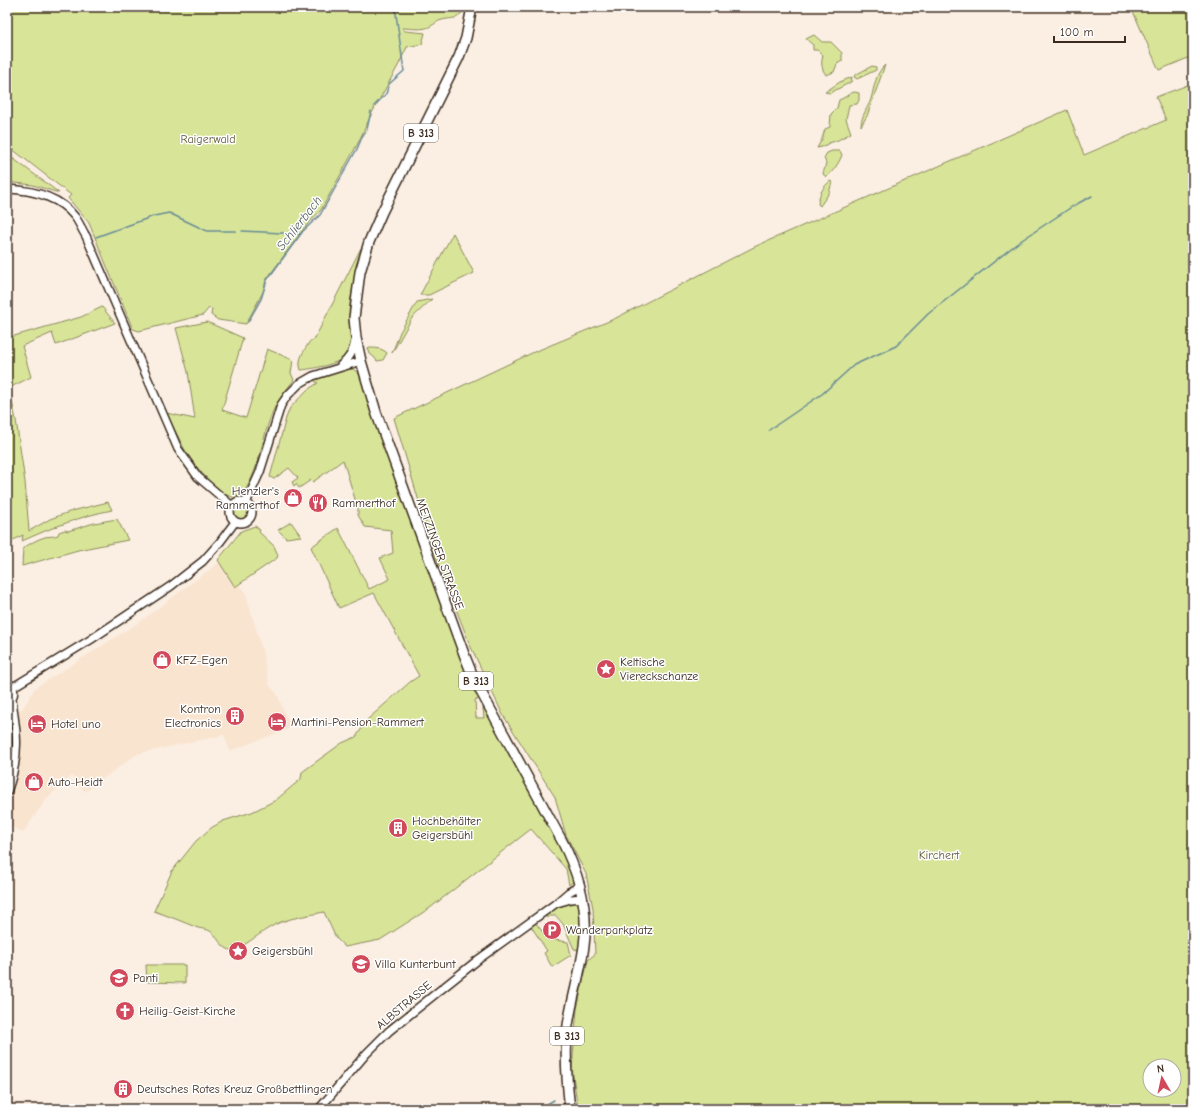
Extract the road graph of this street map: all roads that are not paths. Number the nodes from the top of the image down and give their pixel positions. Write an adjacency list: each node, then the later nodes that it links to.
1 (472, 7): 3 (main road, METZINGER STRASSE / B 313)
2 (7, 189): 7 (street)
3 (356, 338): 4 (main road, METZINGER STRASSE / B 313); 5 (street)
4 (361, 361): 5 (street); 12 (main road, METZINGER STRASSE / B 313)
5 (336, 368): 6 (street)
6 (246, 503): 7 (street); 8 (street)
7 (232, 506): 8 (street)
8 (235, 522): 9 (street)
9 (10, 684): 10 (street)
10 (9, 701): 11 (street)
11 (7, 792)
12 (580, 886): 13 (main road, METZINGER STRASSE / B 313); 14 (street, ALBSTRASSE)
13 (583, 898): 14 (street, ALBSTRASSE); 16 (main road, METZINGER STRASSE / B 313)
14 (555, 904): 15 (street, ALBSTRASSE)
15 (319, 1109)
16 (570, 1109)

